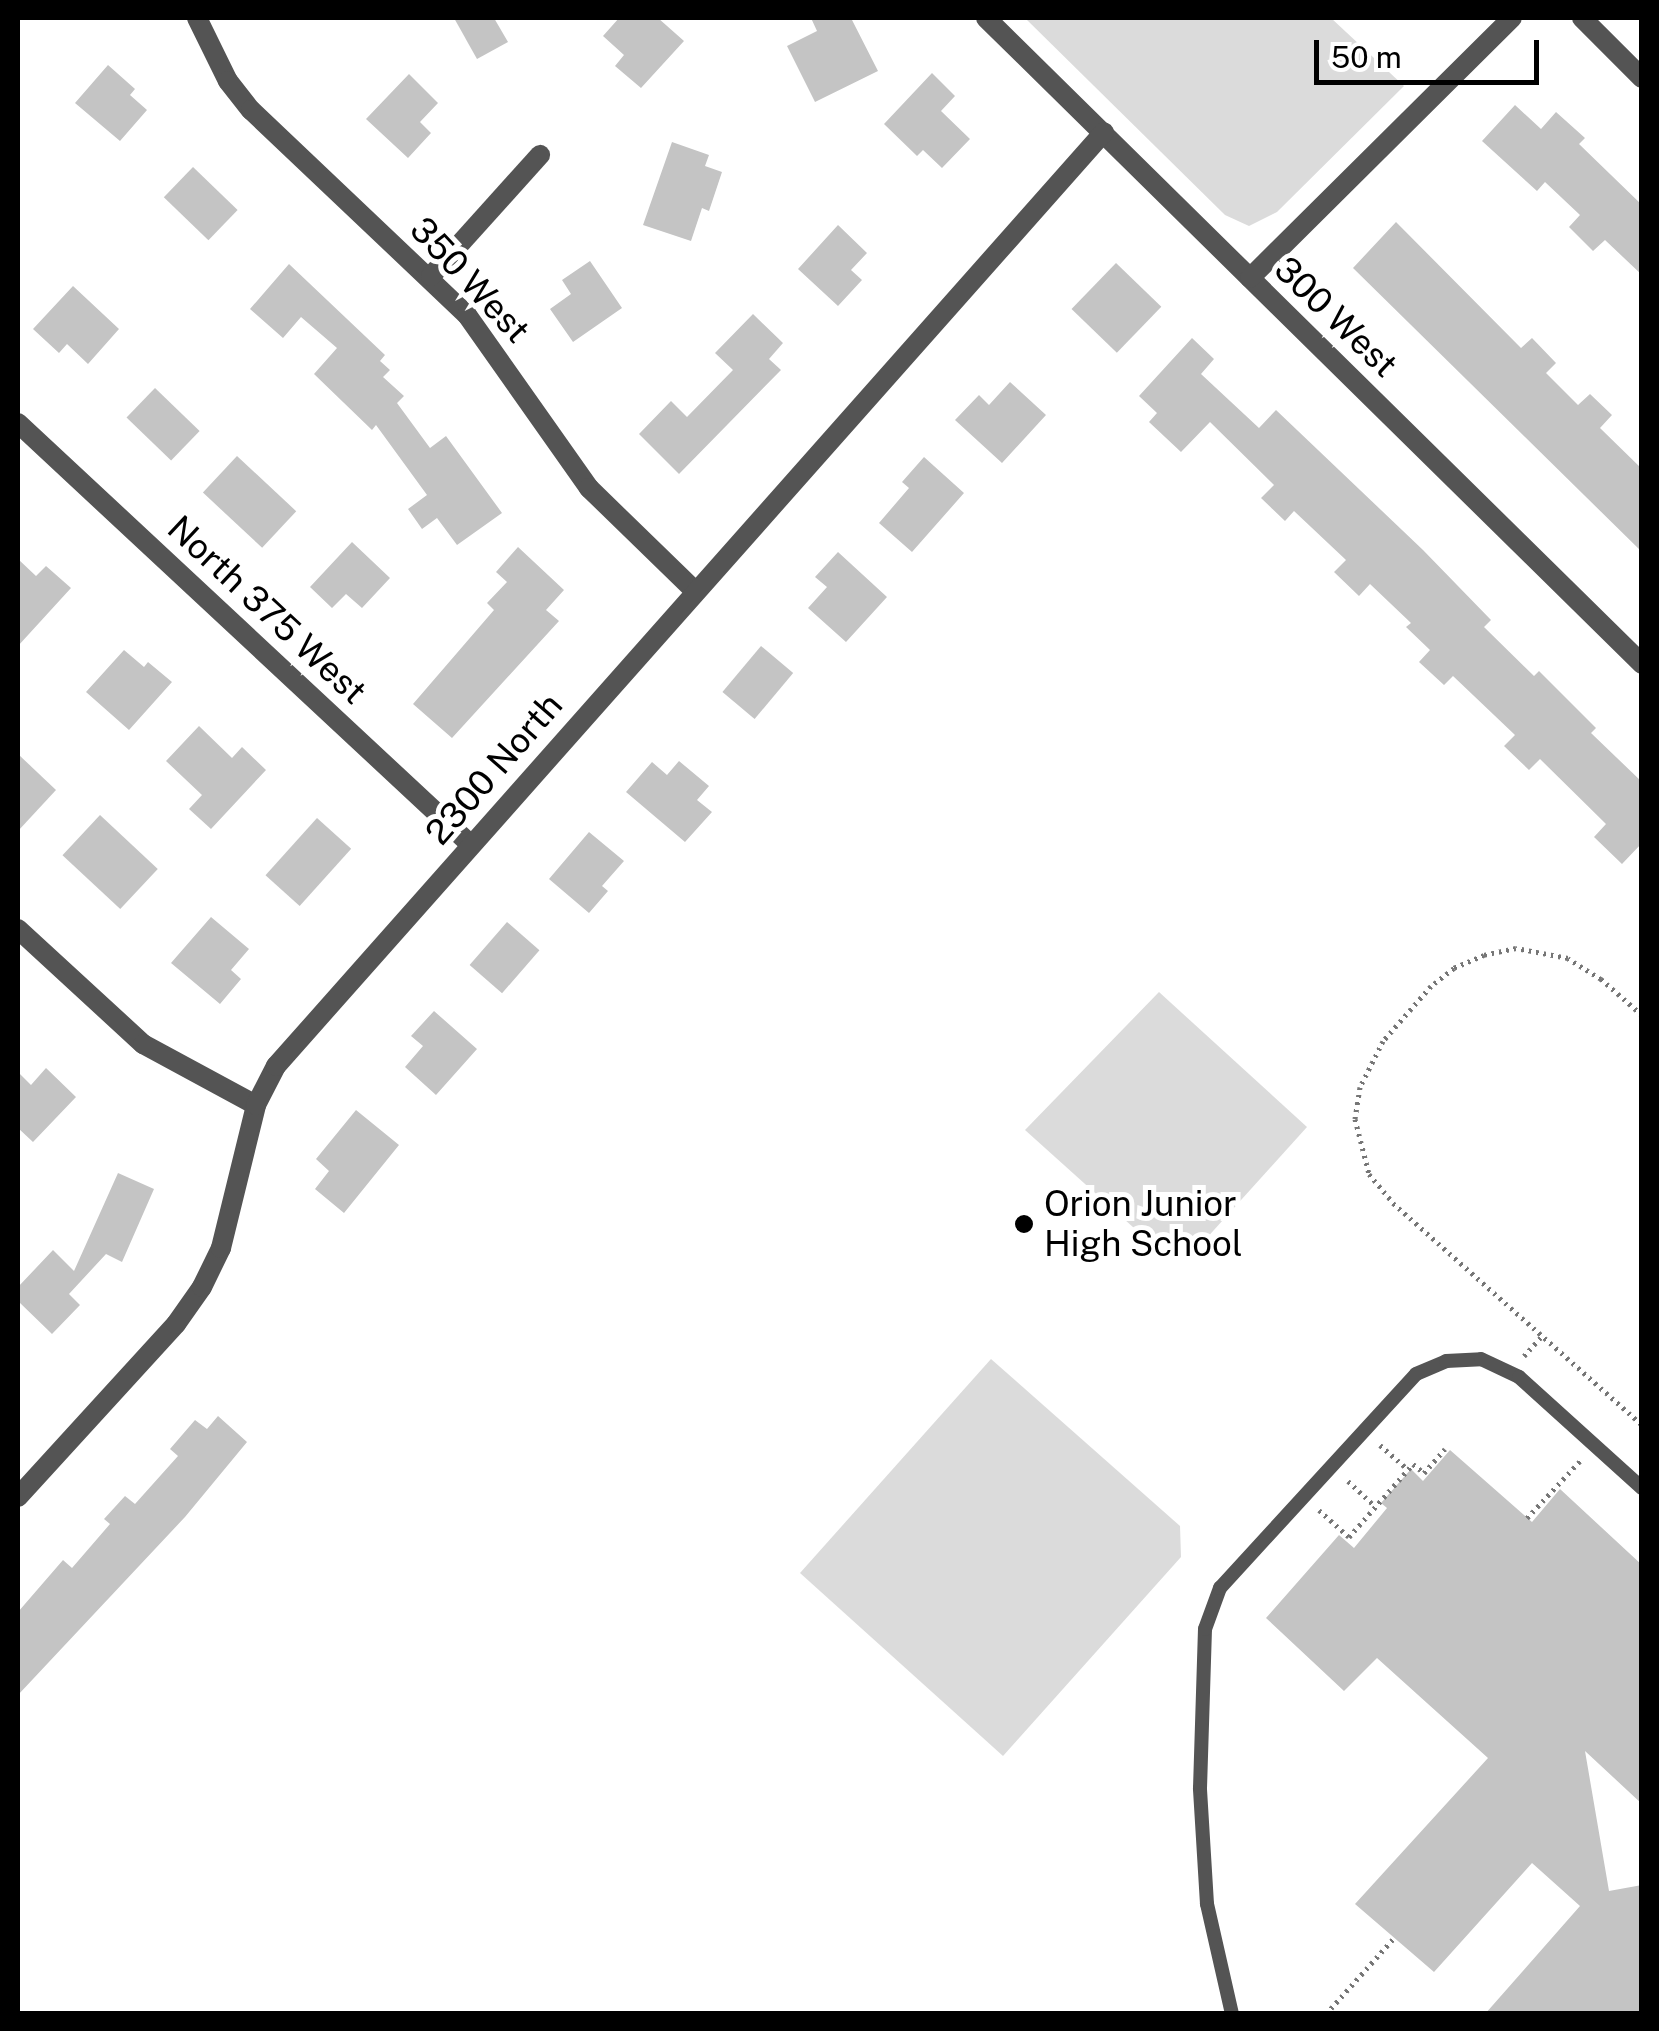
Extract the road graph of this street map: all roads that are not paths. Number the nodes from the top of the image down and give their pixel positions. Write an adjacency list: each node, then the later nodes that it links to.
1 (197, 18): 8 (street, 350 West)
2 (986, 18): 6 (street, 300 West)
3 (1512, 18): 9 (street)
4 (1582, 18): 5 (street)
5 (1642, 78)
6 (1104, 132): 9 (street, 300 West); 11 (street, 2300 North)
7 (540, 155): 8 (street)
8 (431, 276): 11 (street, 350 West)
9 (1250, 278): 12 (street, 300 West)
10 (18, 423): 13 (street, North 375 West)
11 (694, 590): 13 (street, 2300 North)
12 (1642, 664)
13 (472, 845): 15 (street, 2300 North)
14 (18, 929): 15 (street)
15 (256, 1104): 17 (street, 2300 North)
16 (1642, 1488): 18 (lane)
17 (18, 1498)
18 (1232, 2014)

